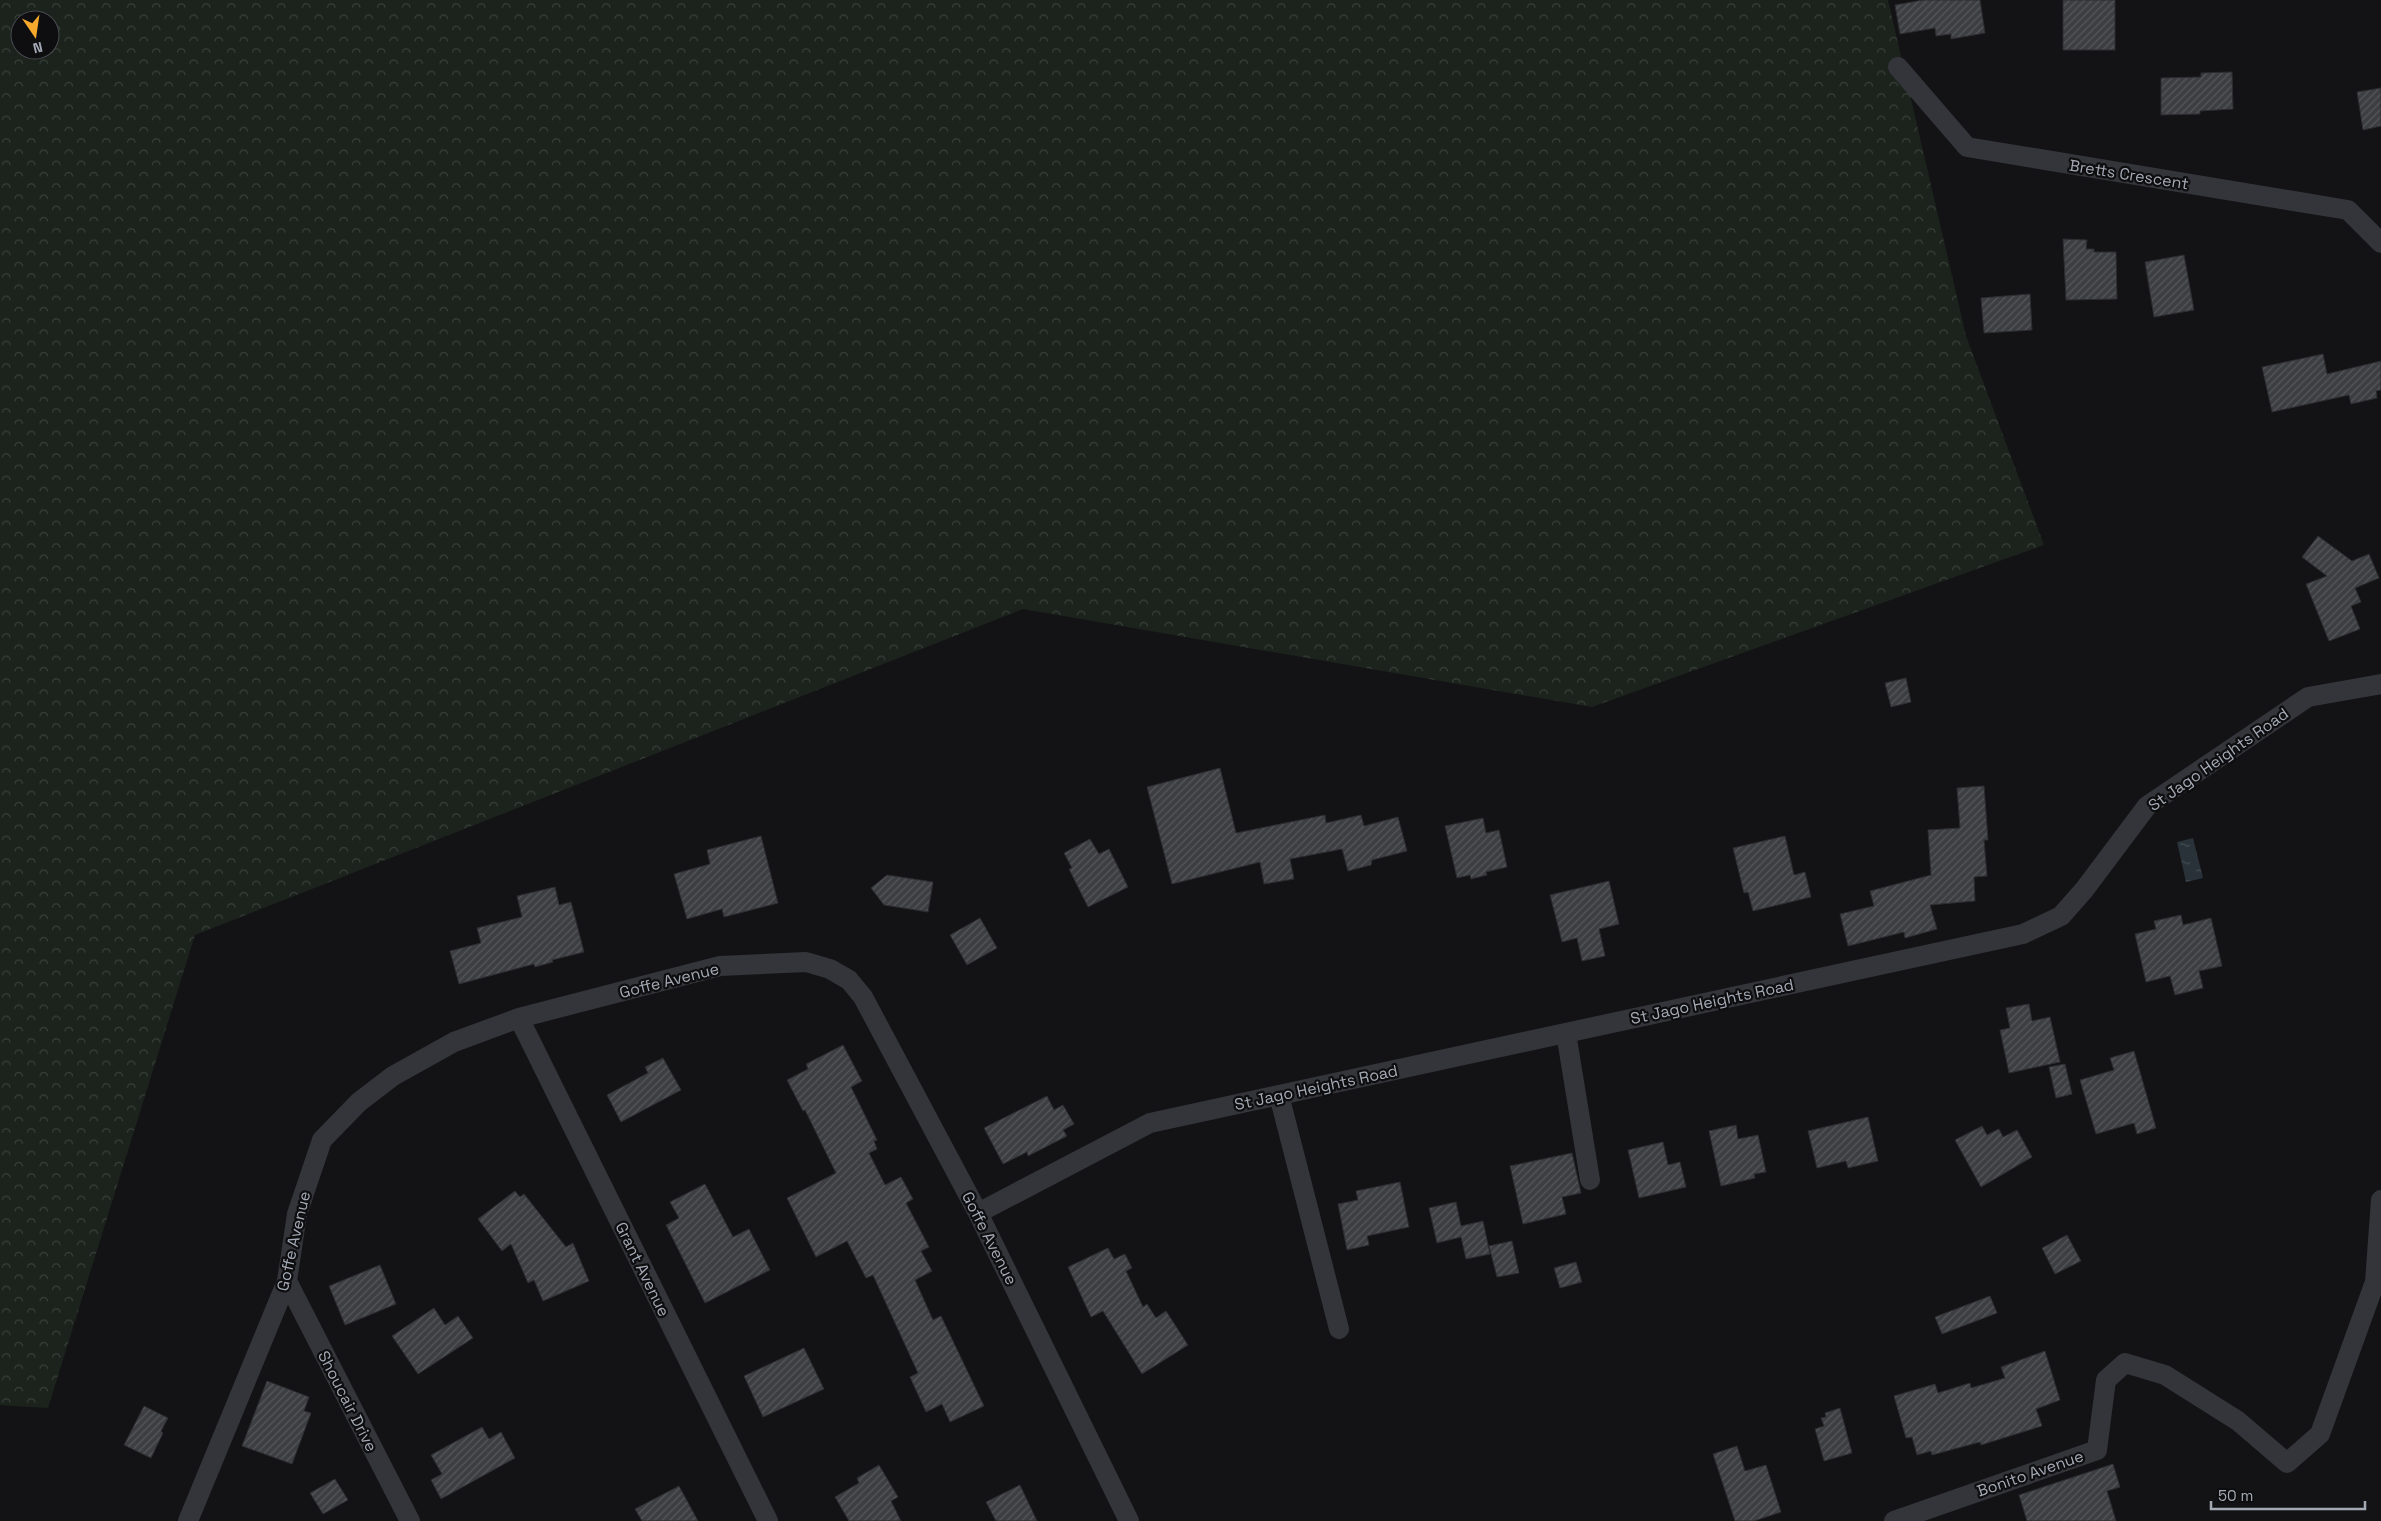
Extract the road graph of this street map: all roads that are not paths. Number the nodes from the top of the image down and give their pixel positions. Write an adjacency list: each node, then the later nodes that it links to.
1 (1898, 67): 2 (street, Bretts Crescent)
2 (2381, 243)
3 (2381, 684): 5 (street, St Jago Heights Road)
4 (519, 1018): 9 (street, Goffe Avenue); 10 (street, Goffe Avenue); 15 (street, Grant Avenue)
5 (1566, 1033): 6 (street, St Jago Heights Road); 7 (street)
6 (1279, 1095): 9 (street, St Jago Heights Road); 12 (street)
7 (1590, 1180)
8 (2381, 1200): 11 (street, Bonito Avenue)
9 (978, 1213): 16 (street, Goffe Avenue)
10 (287, 1281): 13 (street, Goffe Avenue); 14 (street, Shoucair Drive)
11 (2378, 1281): 17 (street, Bonito Avenue)
12 (1339, 1330)
13 (188, 1521)
14 (410, 1521)
15 (768, 1521)
16 (1129, 1521)
17 (1894, 1521)

